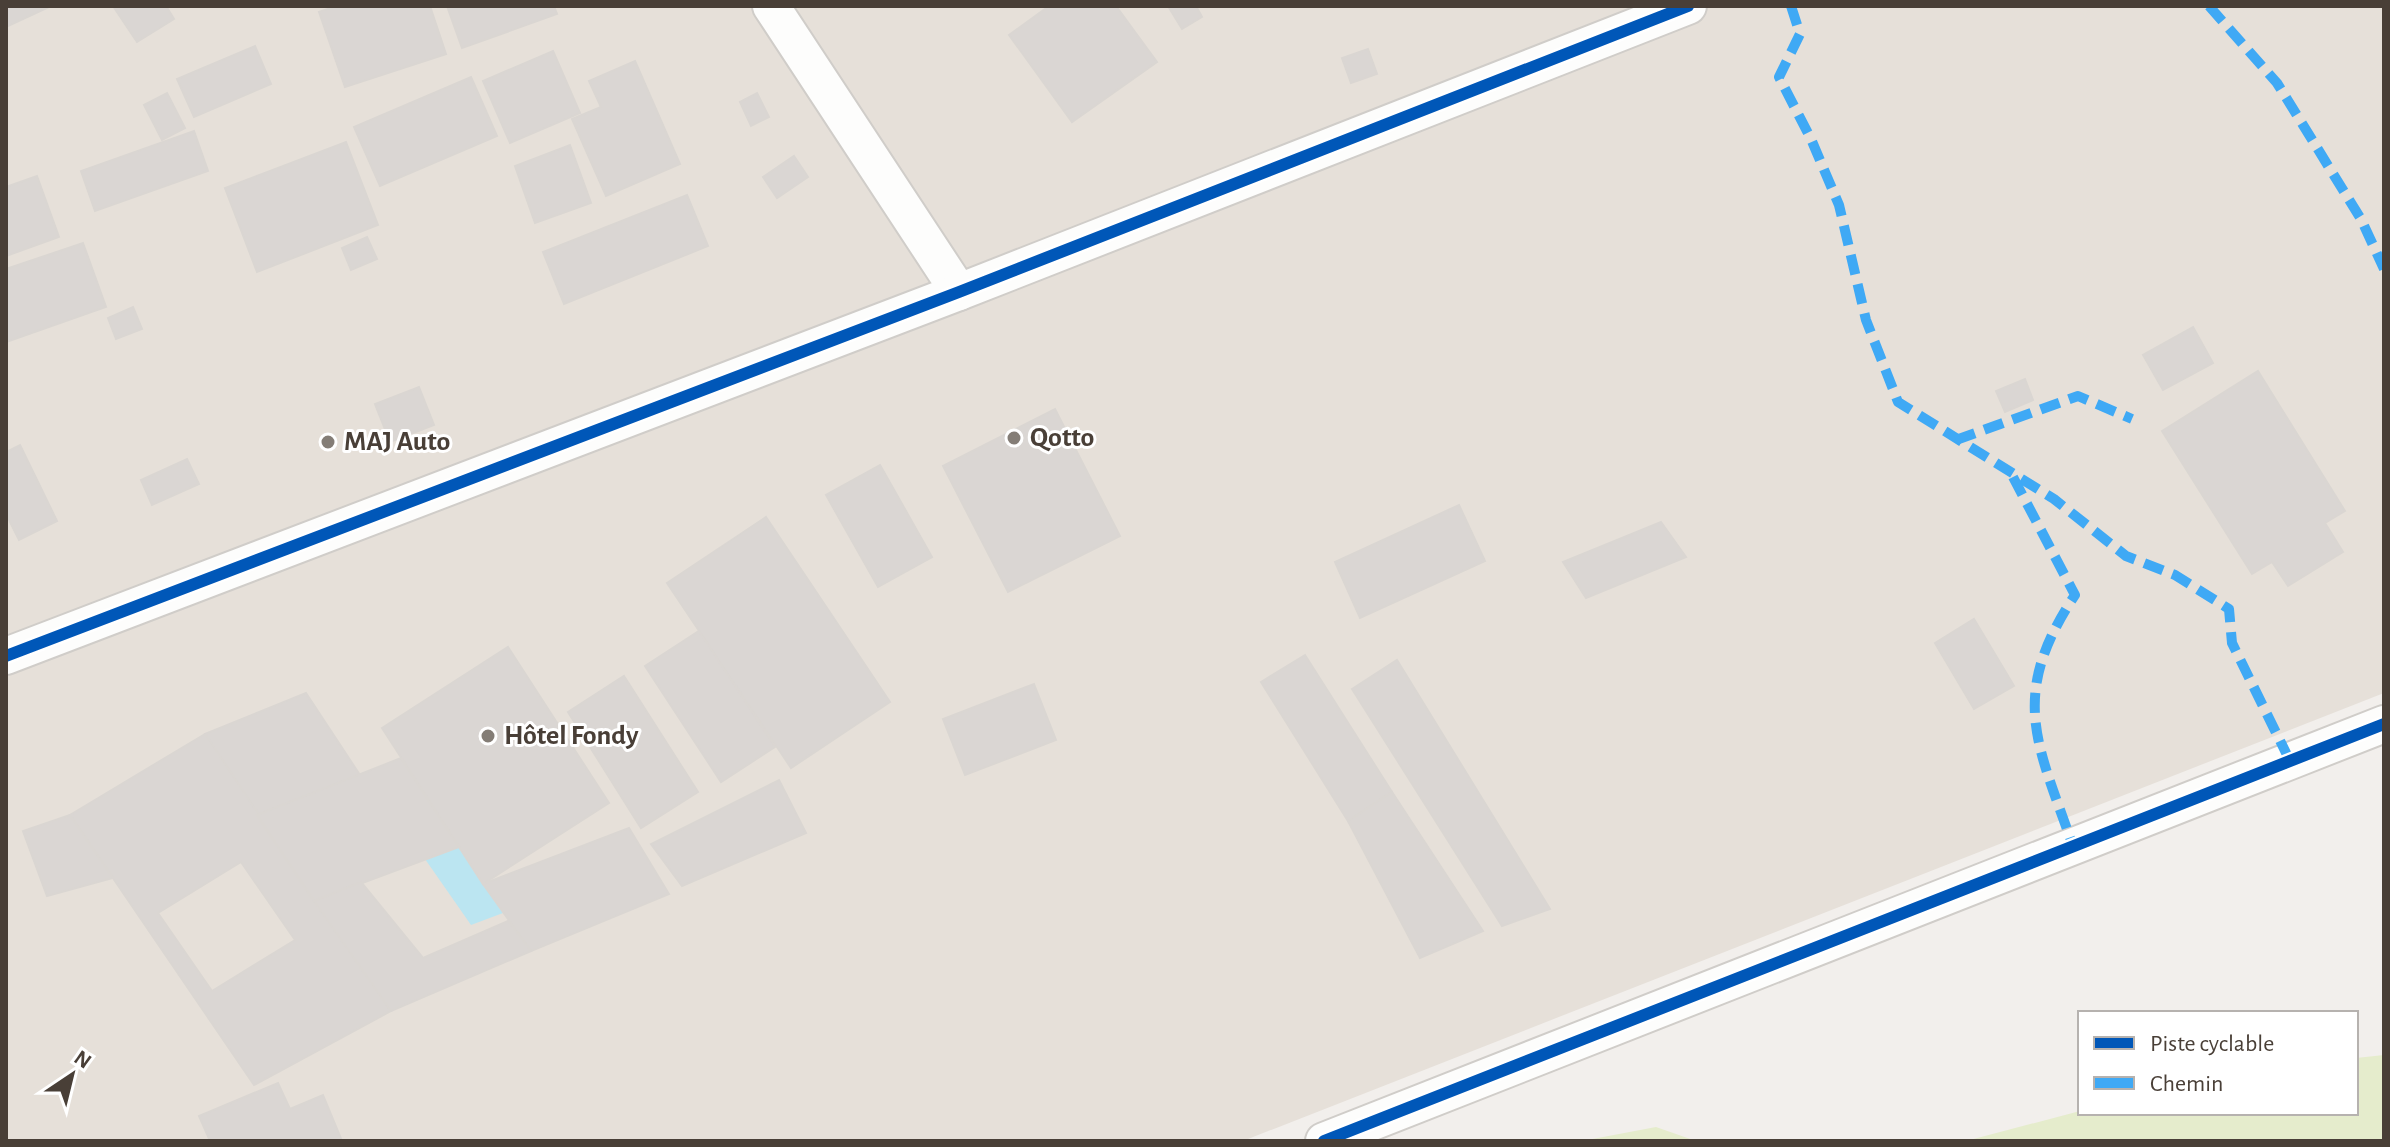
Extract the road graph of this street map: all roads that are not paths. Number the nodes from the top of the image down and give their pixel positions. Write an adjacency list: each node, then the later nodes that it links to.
1 (771, 6): 3 (street)
2 (1688, 6): 3 (street)
3 (959, 292): 4 (street)
4 (6, 656)
5 (2384, 724): 6 (street)
6 (1324, 1141)

